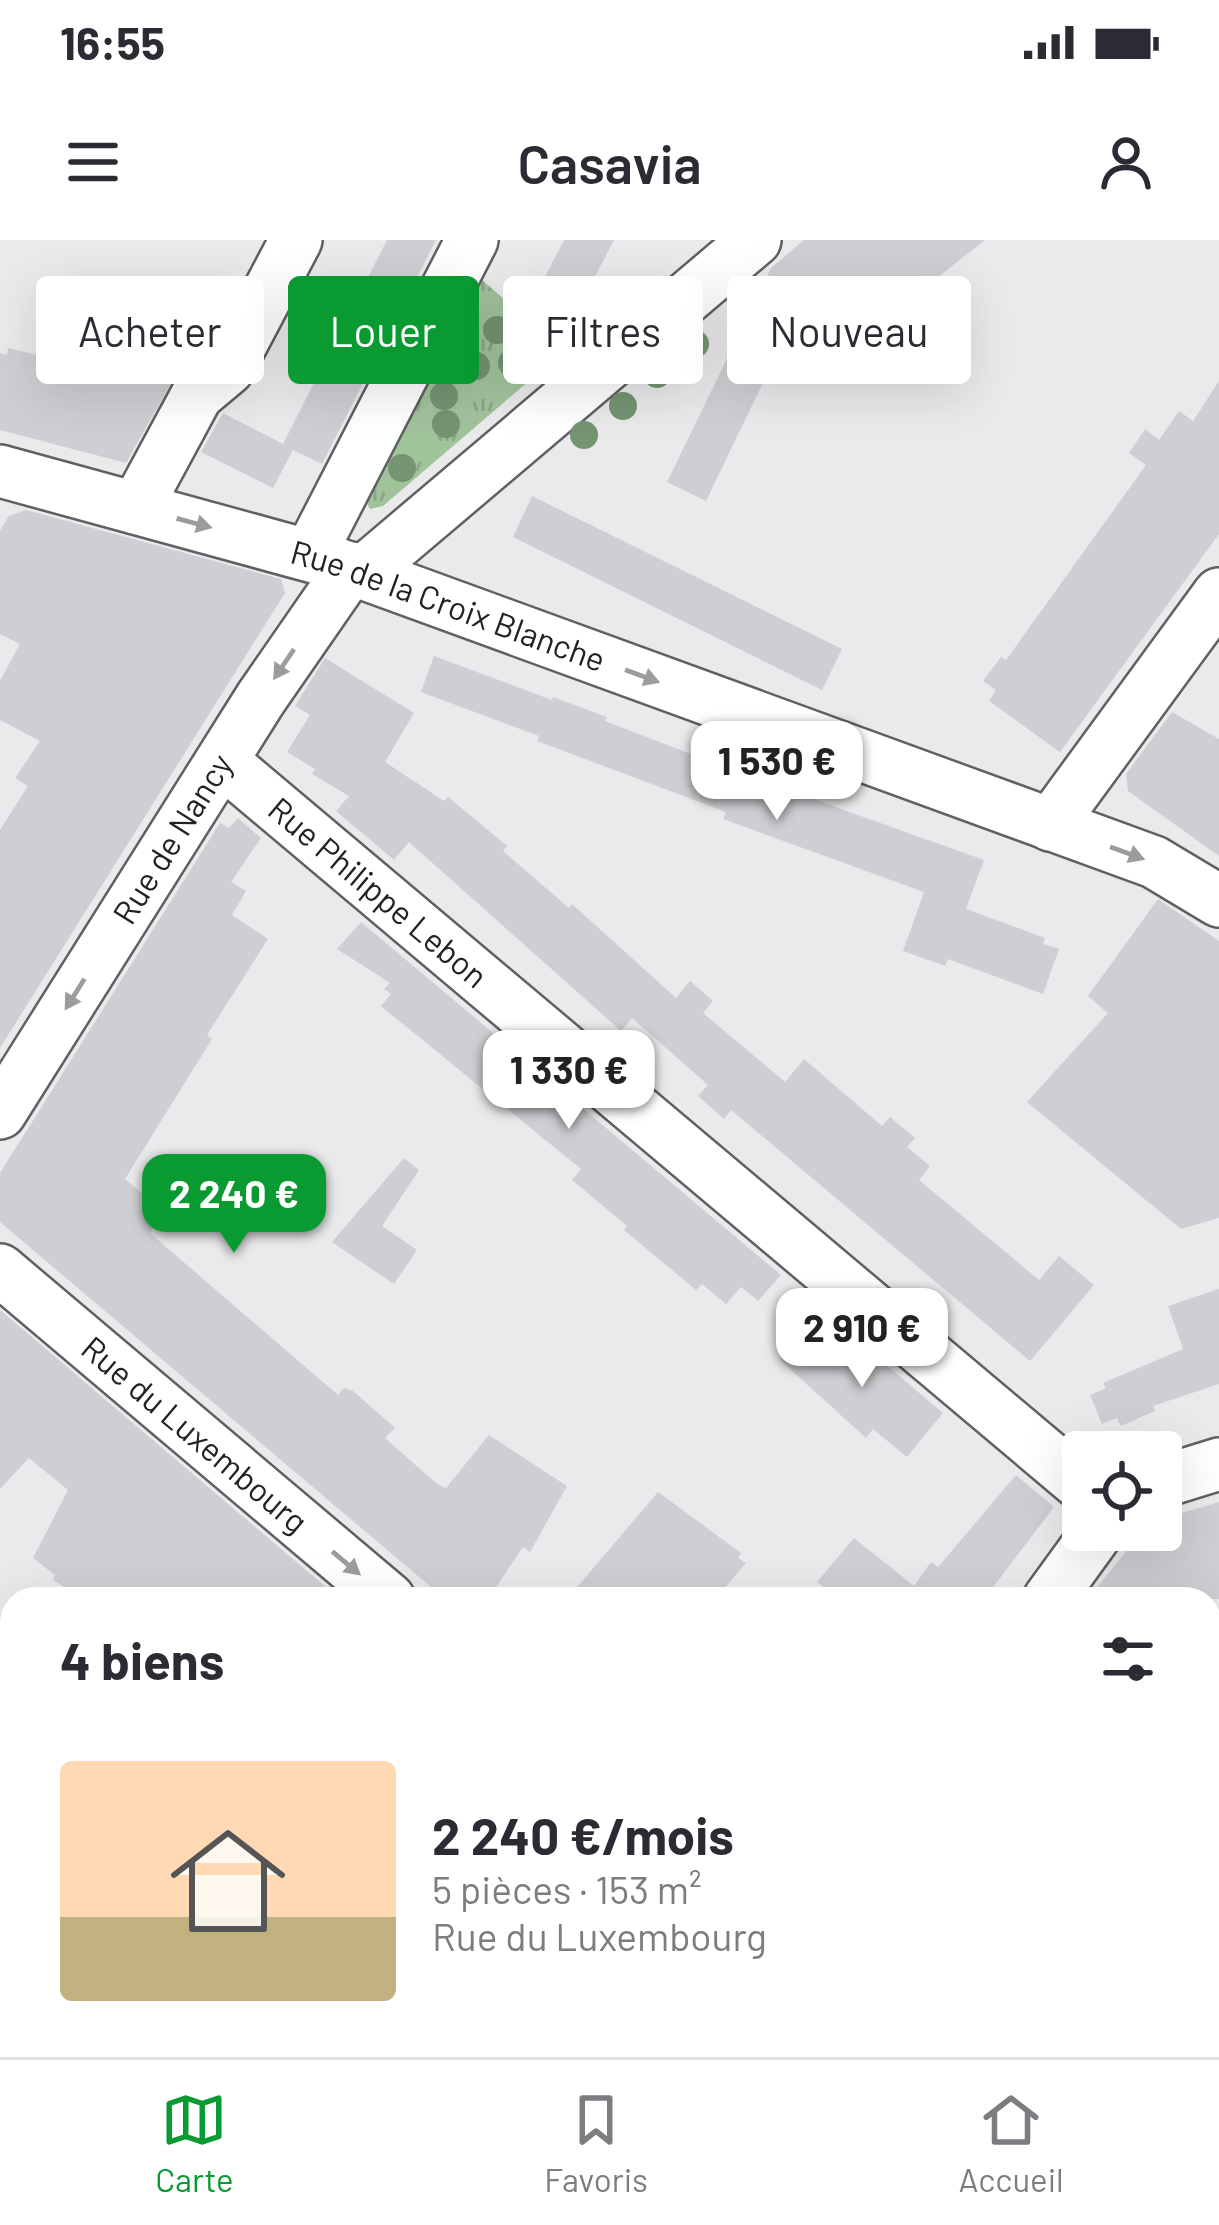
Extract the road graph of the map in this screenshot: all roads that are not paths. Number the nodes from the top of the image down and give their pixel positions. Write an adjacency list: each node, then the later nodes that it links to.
1 (296, 240): 5 (street)
2 (472, 240): 6 (street)
3 (755, 240): 6 (street)
4 (0, 471): 5 (street, Rue de la Croix Blanche)
5 (136, 508): 6 (street, Rue de la Croix Blanche, one-way to 6)
6 (341, 565): 8 (street, Rue de Nancy, one-way to 8); 9 (street, Rue de la Croix Blanche, one-way to 9)
7 (1219, 594): 9 (street)
8 (222, 761): 11 (street, Rue de Nancy, one-way to 11); 14 (street, Rue Philippe Lebon)
9 (1050, 825): 10 (street, Rue de la Croix Blanche, one-way to 10)
10 (1219, 901)
11 (0, 1113)
12 (0, 1270): 17 (street, Rue du Luxembourg, one-way to 17)
13 (1219, 1464): 15 (street)
14 (1062, 1468)
15 (1182, 1475)
16 (1084, 1551): 18 (street)
17 (375, 1587)
18 (1058, 1587)

